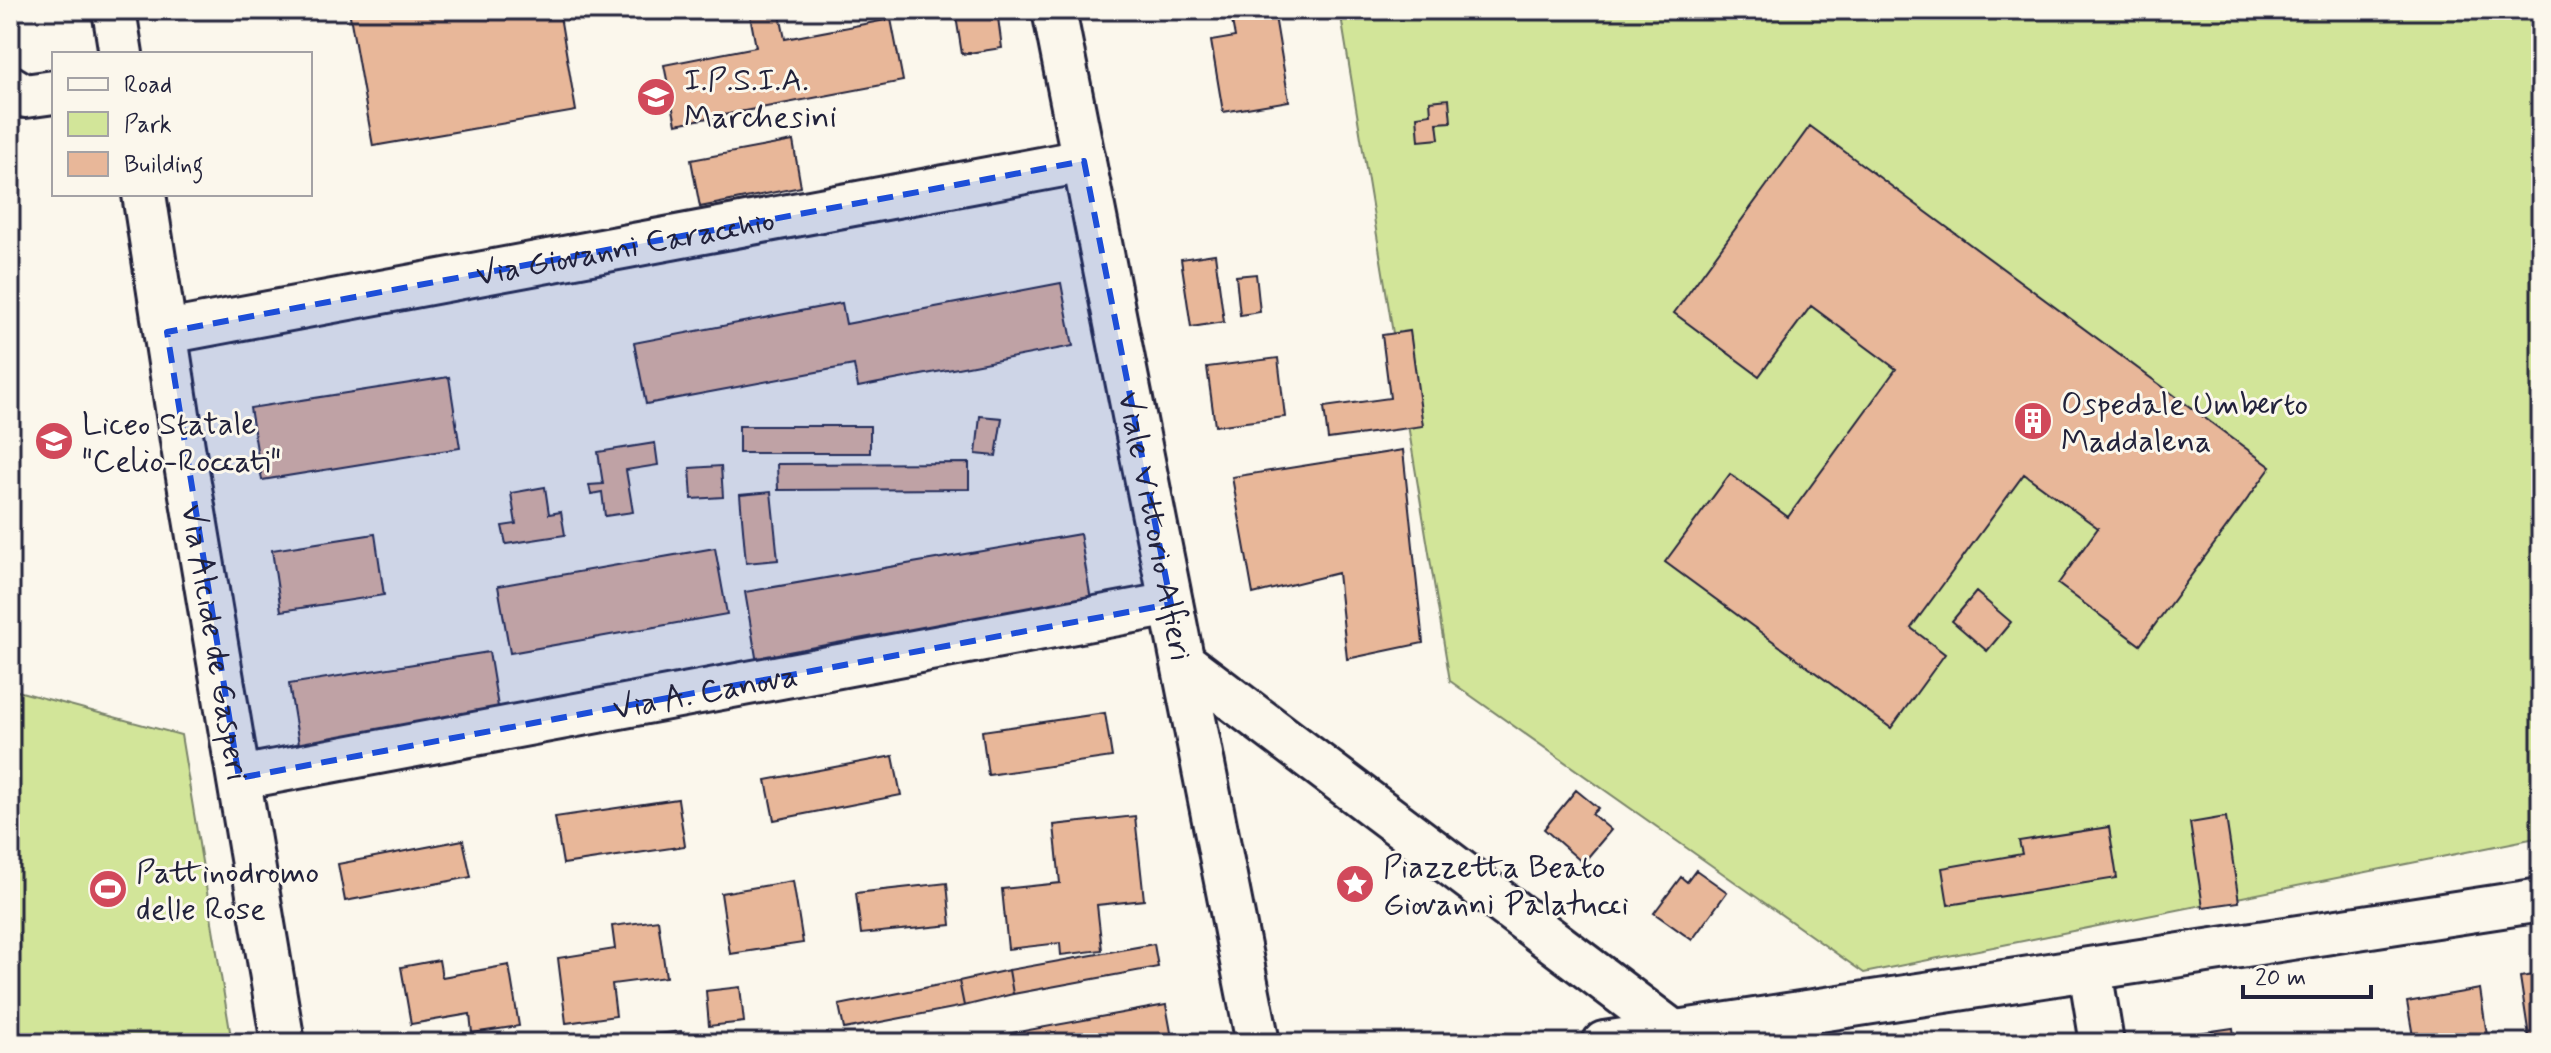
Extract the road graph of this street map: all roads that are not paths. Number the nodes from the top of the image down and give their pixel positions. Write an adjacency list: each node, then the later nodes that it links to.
1 (114, 10): 3 (street)
2 (1054, 10): 6 (street, Viale Vittorio Alfieri)
3 (121, 52)
4 (10, 87): 5 (street)
5 (52, 92)
6 (1084, 161): 8 (street, Via Giovanni Caracchio); 9 (street, Viale Vittorio Alfieri)
7 (144, 196): 8 (street, Via Alcide de Gasperi)
8 (167, 332): 11 (street, Via Alcide de Gasperi)
9 (1171, 604): 10 (street, Viale Vittorio Alfieri); 11 (street, Via A. Canova)
10 (1183, 662): 14 (street); 16 (street, Viale Vittorio Alfieri)
11 (239, 778): 15 (street, Via Alcide de Gasperi)
12 (2541, 900): 13 (street)
13 (2090, 970): 14 (street); 18 (street)
14 (1673, 1032): 17 (street)
15 (283, 1043)
16 (1258, 1043)
17 (1604, 1043)
18 (2102, 1043)

